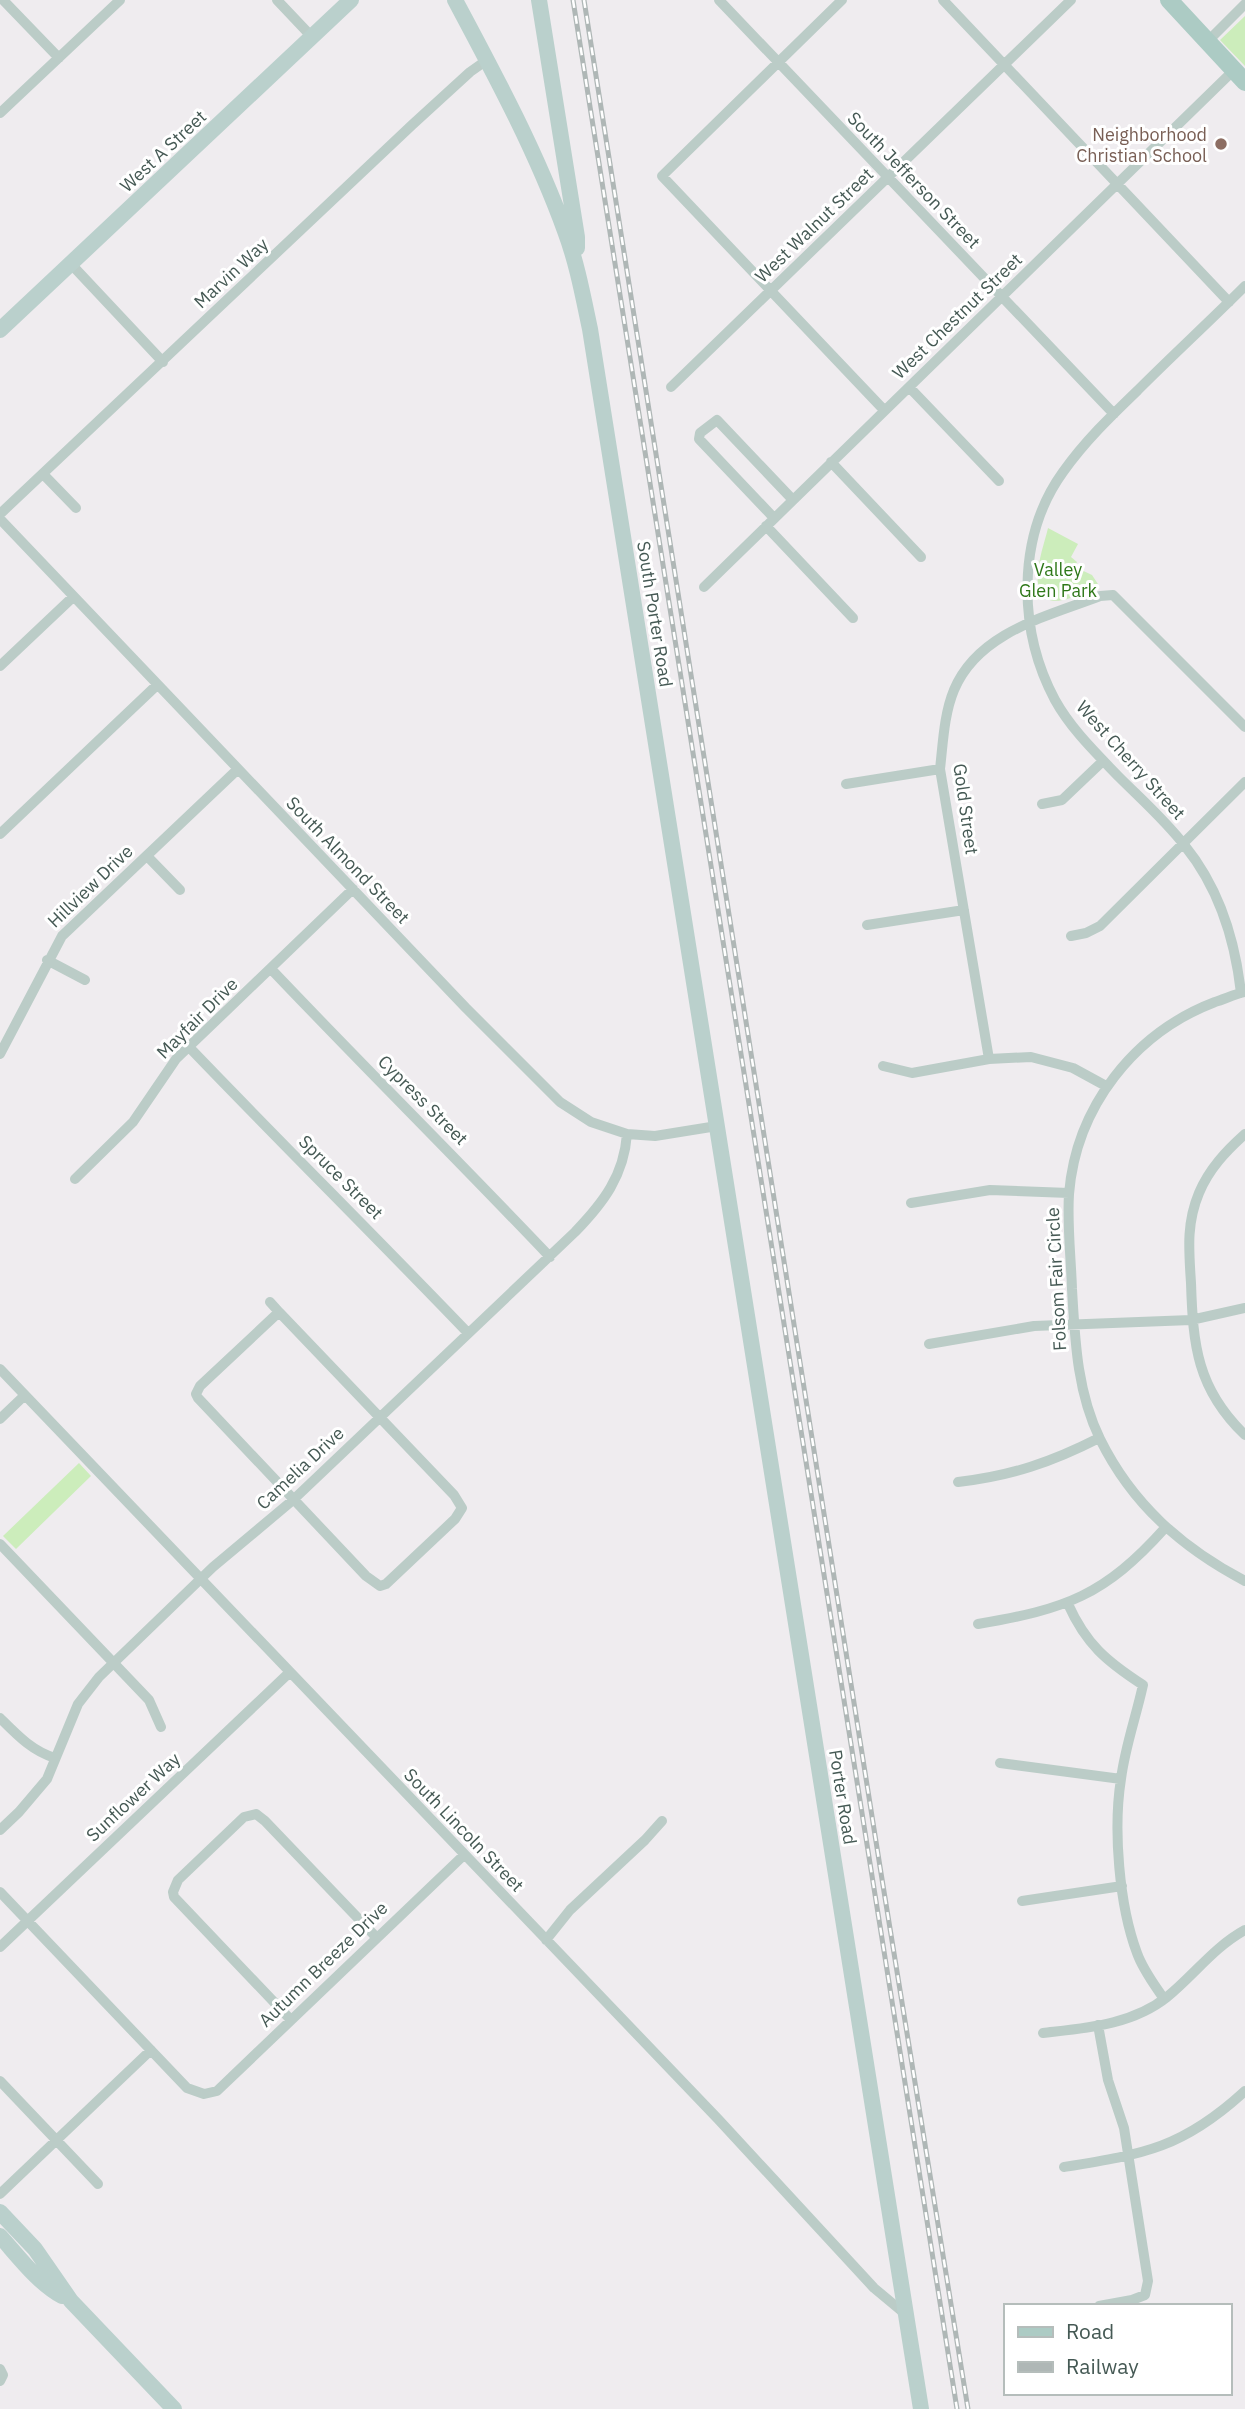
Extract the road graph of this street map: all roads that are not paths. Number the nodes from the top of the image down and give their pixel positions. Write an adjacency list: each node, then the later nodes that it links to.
1 (3, 0): 15 (street)
2 (120, 0): 15 (street)
3 (278, 0): 13 (street)
4 (351, 0): 13 (street, West A Street)
5 (455, 0): 16 (street, South Porter Road)
6 (539, 0): 24 (street)
7 (719, 0): 17 (street, South Jefferson Street)
8 (842, 0): 17 (street)
9 (943, 0): 18 (street)
10 (1071, 0): 18 (street, West Walnut Street)
11 (1169, 0): 14 (main road)
12 (1245, 4): 14 (street)
13 (312, 37): 23 (street, West A Street)
14 (1208, 41): 19 (main road)
15 (59, 58): 20 (street)
16 (487, 60): 24 (street, South Porter Road); 30 (street, Marvin Way)
17 (777, 62): 21 (street, South Jefferson Street); 26 (street)
18 (1005, 64): 21 (street, West Walnut Street); 22 (street)
19 (1240, 76): 22 (street, West Chestnut Street)
20 (0, 113)
21 (888, 178): 26 (street, West Walnut Street); 27 (street, South Jefferson Street)
22 (1118, 183): 27 (street, West Chestnut Street); 28 (street)
23 (71, 264): 29 (street, West A Street); 30 (street)
24 (576, 268): 73 (street, South Porter Road)
25 (1245, 286): 28 (street, West Cherry Street)
26 (771, 291): 31 (street, West Walnut Street); 33 (street)
27 (1002, 296): 32 (street, West Chestnut Street); 34 (street, South Jefferson Street)
28 (1230, 302): 34 (street, West Cherry Street)
29 (0, 330)
30 (163, 362): 36 (street, Marvin Way)
31 (671, 387)
32 (909, 387): 33 (street, West Chestnut Street); 37 (street)
33 (884, 410): 35 (street, West Chestnut Street)
34 (1114, 414): 46 (street, West Cherry Street)
35 (831, 463): 38 (street, West Chestnut Street); 42 (street)
36 (43, 474): 39 (street); 40 (street, Marvin Way)
37 (999, 481)
38 (793, 500): 41 (street, West Chestnut Street); 41 (street)
39 (76, 508)
40 (0, 517): 44 (street, South Almond Street)
41 (770, 522): 43 (street, West Chestnut Street); 45 (street)
42 (921, 557)
43 (704, 587)
44 (74, 597): 47 (street); 48 (street, South Almond Street)
45 (853, 618)
46 (1030, 624): 49 (street, Gold Street); 50 (street, West Cherry Street); 52 (street, Gold Street)
47 (0, 666)
48 (157, 685): 51 (street, South Almond Street); 56 (street)
49 (1245, 727)
50 (1103, 761): 55 (street); 57 (street, West Cherry Street)
51 (238, 769): 58 (street, Hillview Drive); 59 (street, South Almond Street)
52 (940, 769): 54 (street); 61 (street, Gold Street)
53 (1245, 782): 57 (street)
54 (846, 784)
55 (1042, 804)
56 (0, 834)
57 (1184, 844): 63 (street); 67 (street, West Cherry Street)
58 (147, 856): 60 (street); 64 (street, Hillview Drive)
59 (353, 889): 65 (street, Mayfair Drive); 74 (street, South Almond Street)
60 (180, 890)
61 (964, 910): 62 (street); 70 (street, Gold Street)
62 (867, 925)
63 (1071, 936)
64 (47, 960): 66 (street); 69 (street, Hillview Drive)
65 (271, 970): 68 (street, Mayfair Drive); 80 (street, Cypress Street)
66 (85, 980)
67 (1243, 992): 72 (street, Folsom Fair Circle)
68 (189, 1047): 76 (street, Mayfair Drive); 86 (street, Spruce Street)
69 (0, 1054)
70 (989, 1059): 71 (street); 72 (street)
71 (883, 1066)
72 (1107, 1086): 78 (street, Folsom Fair Circle)
73 (716, 1126): 74 (street, South Almond Street); 77 (street, South Porter Road)
74 (627, 1134): 80 (street, Camelia Drive)
75 (1245, 1134): 84 (street)
76 (75, 1179)
77 (728, 1191): 136 (street, Porter Road)
78 (1069, 1193): 79 (street); 85 (street, Folsom Fair Circle)
79 (911, 1203)
80 (550, 1256): 86 (street, Camelia Drive)
81 (270, 1302): 83 (street)
82 (1245, 1308): 84 (street)
83 (279, 1312): 90 (street); 95 (street)
84 (1191, 1321): 85 (street); 92 (street)
85 (1074, 1324): 87 (street); 93 (street, Folsom Fair Circle)
86 (468, 1333): 90 (street, Camelia Drive)
87 (929, 1344)
88 (0, 1369): 89 (street, South Lincoln Street)
89 (25, 1395): 91 (street); 98 (street, South Lincoln Street)
90 (380, 1417): 95 (street, Camelia Drive); 95 (street)
91 (0, 1419)
92 (1245, 1435)
93 (1099, 1438): 94 (street); 96 (street, Folsom Fair Circle)
94 (958, 1482)
95 (293, 1500): 98 (street, Camelia Drive)
96 (1165, 1528): 99 (street, Folsom Fair Circle); 100 (street)
97 (0, 1544): 102 (street)
98 (201, 1579): 102 (street, Camelia Drive); 103 (street, South Lincoln Street)
99 (1245, 1581)
100 (1068, 1604): 101 (street); 108 (street)
101 (978, 1624)
102 (113, 1663): 105 (street); 106 (street, Camelia Drive)
103 (290, 1672): 111 (street, South Lincoln Street); 115 (street, Sunflower Way)
104 (0, 1718): 106 (street)
105 (161, 1727)
106 (55, 1758): 110 (street, Camelia Drive)
107 (1000, 1763): 108 (street)
108 (1121, 1779): 112 (street)
109 (662, 1821): 118 (street)
110 (0, 1830)
111 (464, 1855): 117 (street, Autumn Breeze Drive); 118 (street, South Lincoln Street)
112 (1122, 1886): 114 (street); 120 (street)
113 (0, 1892): 115 (street)
114 (1022, 1901)
115 (28, 1920): 119 (street, Sunflower Way); 124 (street)
116 (1245, 1930): 120 (street)
117 (376, 1937): 121 (street, Autumn Breeze Drive); 121 (street)
118 (547, 1940): 136 (street, South Lincoln Street)
119 (0, 1947)
120 (1164, 1999): 122 (street)
121 (291, 2020): 124 (street, Autumn Breeze Drive)
122 (1098, 2025): 123 (street); 128 (street)
123 (1043, 2033)
124 (151, 2050): 127 (street)
125 (0, 2081): 127 (street)
126 (1245, 2091): 128 (street)
127 (56, 2141): 130 (street); 131 (street)
128 (1128, 2156): 129 (street); 135 (street)
129 (1064, 2167)
130 (98, 2184)
131 (0, 2194)
132 (0, 2213): 134 (street)
133 (0, 2236): 134 (street)
134 (71, 2301): 137 (street)
135 (1109, 2304)
136 (904, 2313): 138 (street, Porter Road)
137 (174, 2409)
138 (920, 2409)

